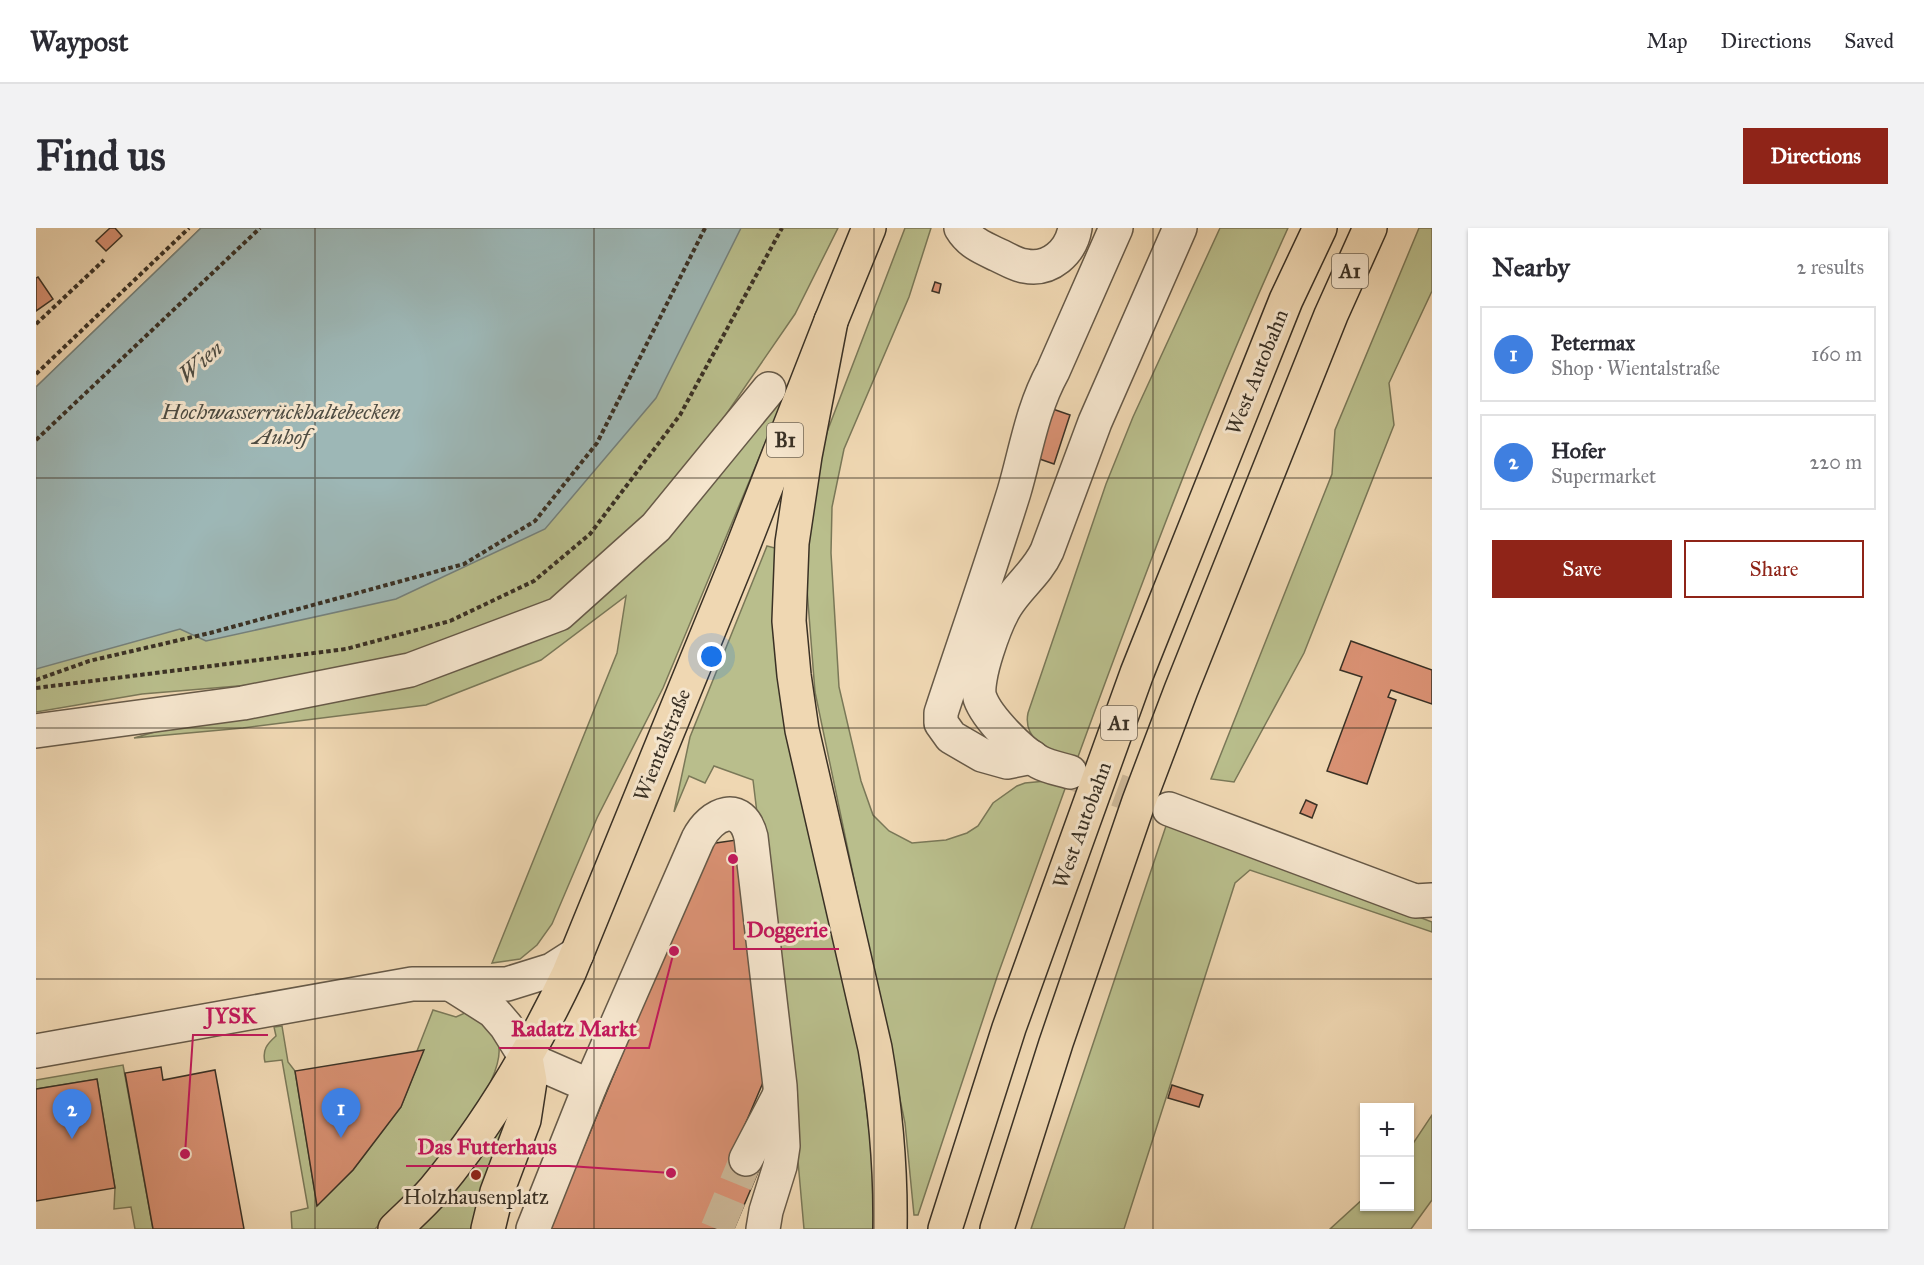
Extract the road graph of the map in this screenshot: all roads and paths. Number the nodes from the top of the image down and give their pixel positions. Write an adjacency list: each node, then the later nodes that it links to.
1 (189, 228): 15 (path)
2 (260, 228): 17 (path)
3 (705, 228): 18 (path)
4 (782, 228): 19 (path)
5 (870, 228): 13 (main road, Wientalstraße / B1)
6 (961, 228): 7 (street)
7 (1075, 228)
8 (1116, 228): 21 (street)
9 (1180, 228): 21 (street)
10 (1320, 228): 37 (main road, West Autobahn / A1)
11 (1370, 228): 38 (main road, A1)
12 (104, 260): 14 (path)
13 (831, 321): 25 (main road, Wientalstraße / B1); 36 (main road)
14 (36, 324)
15 (36, 374)
16 (769, 389): 20 (street)
17 (36, 440)
18 (36, 680)
19 (36, 688)
20 (36, 731)
21 (1032, 756): 22 (street)
22 (1070, 772)
23 (1169, 809): 24 (street)
24 (1432, 900)
25 (577, 954): 26 (street); 28 (main road, Wientalstraße / B1)
26 (452, 985): 27 (street); 28 (street)
27 (36, 1051)
28 (526, 1058): 29 (street); 32 (main road, Wientalstraße / B1); 33 (main road)
29 (590, 1086): 30 (street); 34 (street)
30 (781, 1093): 31 (street); 35 (street)
31 (746, 1159)
32 (395, 1229)
33 (488, 1229)
34 (533, 1229)
35 (763, 1229)
36 (890, 1229)
37 (945, 1229)
38 (997, 1229)

